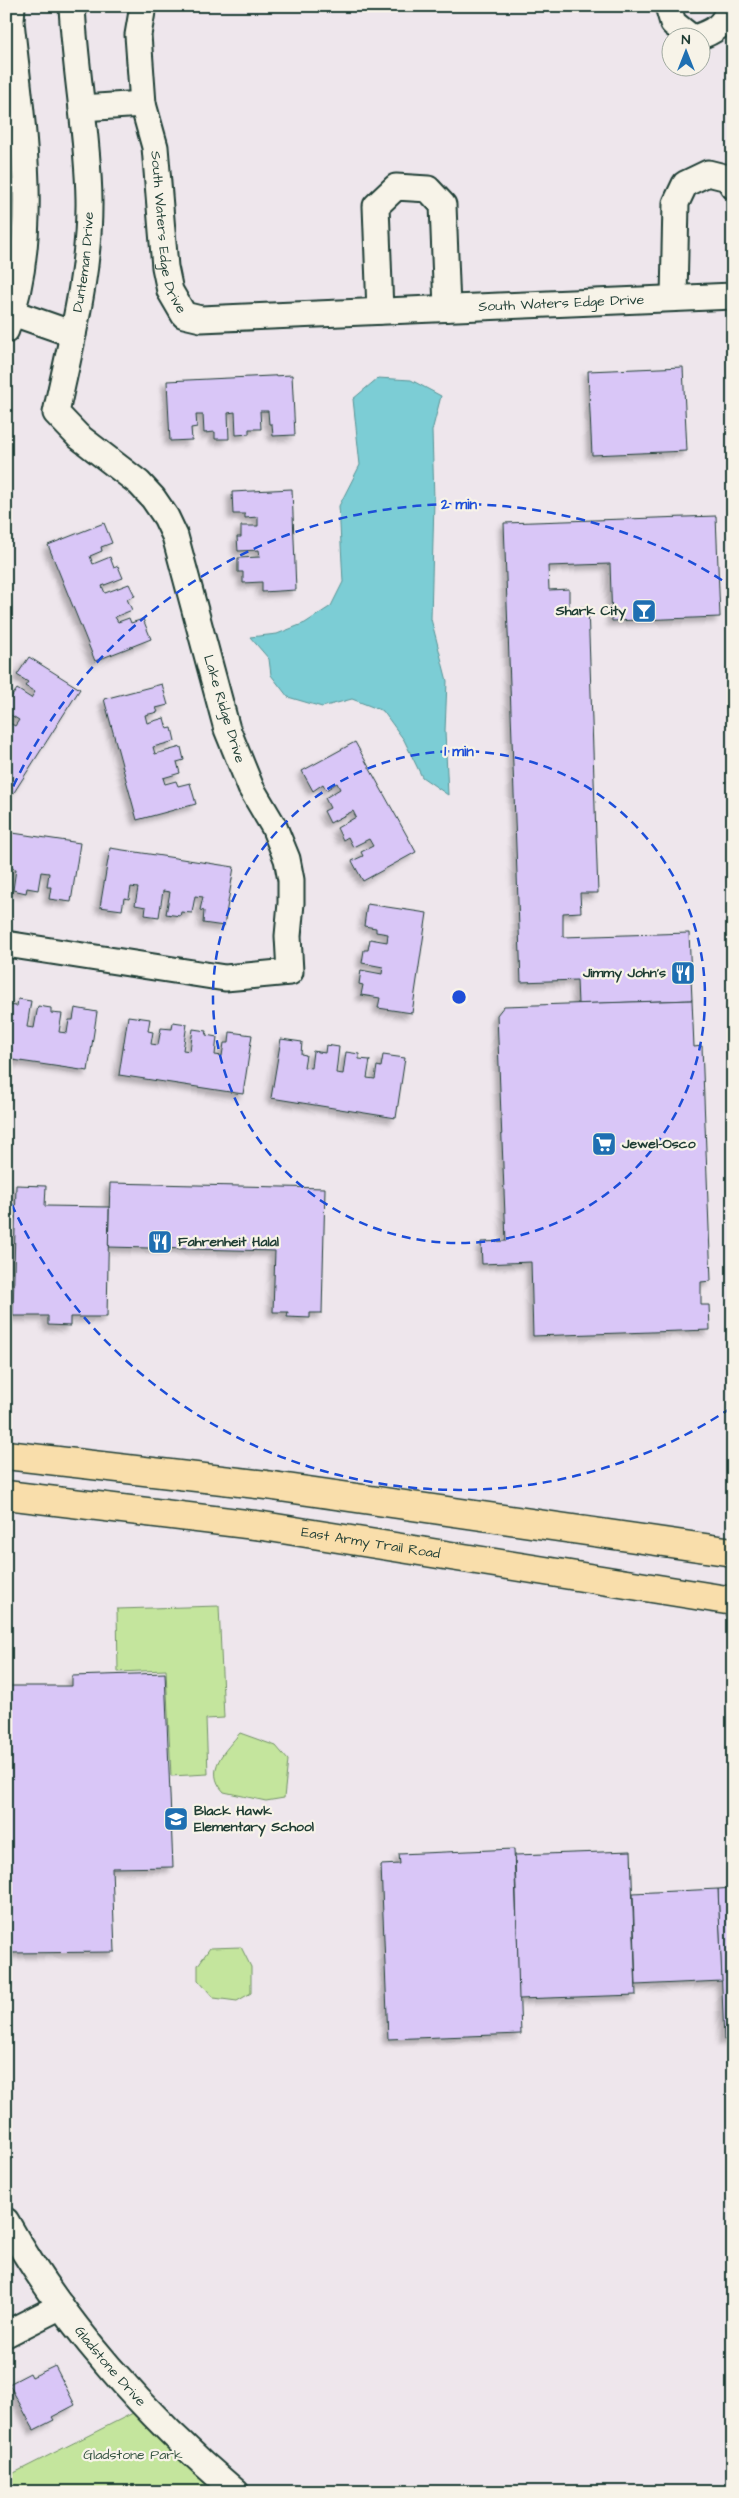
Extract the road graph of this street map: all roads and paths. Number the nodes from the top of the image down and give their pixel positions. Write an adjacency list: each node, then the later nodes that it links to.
1 (12, 6): 8 (street)
2 (72, 6): 10 (street, Dunteman Drive)
3 (143, 6): 9 (street, South Waters Edge Drive)
4 (668, 6): 6 (street)
5 (729, 6): 7 (street)
6 (680, 28)
7 (712, 31)
8 (10, 56): 16 (street)
9 (143, 104): 10 (street); 15 (street, South Waters Edge Drive)
10 (82, 108): 17 (street, Dunteman Drive)
11 (733, 186): 13 (street)
12 (733, 296): 13 (street, South Waters Edge Drive)
13 (674, 298): 14 (street, South Waters Edge Drive)
14 (447, 308): 15 (street, South Waters Edge Drive); 15 (street)
15 (380, 311)
16 (10, 321): 17 (street)
17 (73, 334): 18 (street, Dunteman Drive)
18 (56, 413): 19 (street, Lake Ridge Drive)
19 (6, 944)
20 (6, 1455): 22 (main road)
21 (6, 1495): 23 (main road, East Army Trail Road)
22 (733, 1552)
23 (733, 1601)
24 (6, 2220): 25 (street, Gladstone Drive)
25 (61, 2306): 26 (street); 27 (street, Gladstone Drive)
26 (6, 2334)
27 (236, 2492)

